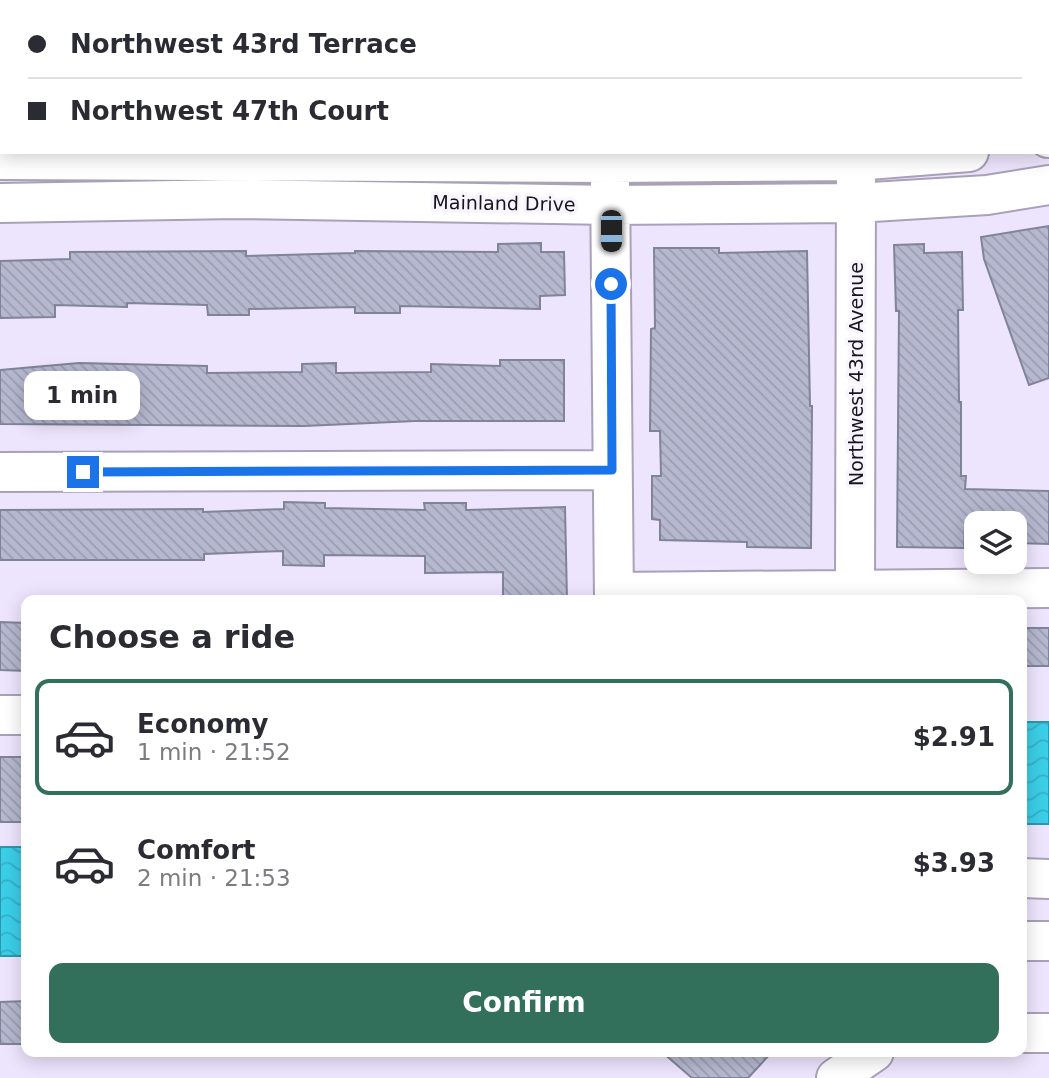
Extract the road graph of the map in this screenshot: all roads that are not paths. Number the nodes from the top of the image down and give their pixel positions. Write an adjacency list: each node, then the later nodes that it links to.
1 (944, 154): 4 (street, Mainland Drive)
2 (236, 156): 3 (street, Mainland Drive); 5 (street, Mainland Drive); 7 (street)
3 (0, 160)
4 (855, 161): 5 (street, Mainland Drive); 9 (street, Northwest 43rd Avenue)
5 (610, 163): 10 (street)
6 (1049, 185): 9 (street, Mainland Drive)
7 (236, 200): 8 (street, Mainland Drive); 10 (street, Mainland Drive)
8 (0, 202)
9 (856, 203): 10 (street, Mainland Drive); 14 (street, Northwest 43rd Avenue)
10 (611, 205): 11 (street)
11 (612, 470): 12 (street); 15 (street)
12 (0, 472)
13 (1049, 587): 14 (street)
14 (855, 588): 16 (street)
15 (614, 595)
16 (644, 595)
17 (0, 715): 18 (street)
18 (21, 715)
19 (1027, 878): 20 (street)
20 (1049, 879)
21 (1027, 941): 22 (street)
22 (1049, 941)
23 (1049, 1032): 24 (street)
24 (1027, 1033)
25 (867, 1057): 26 (street)
26 (836, 1078)

